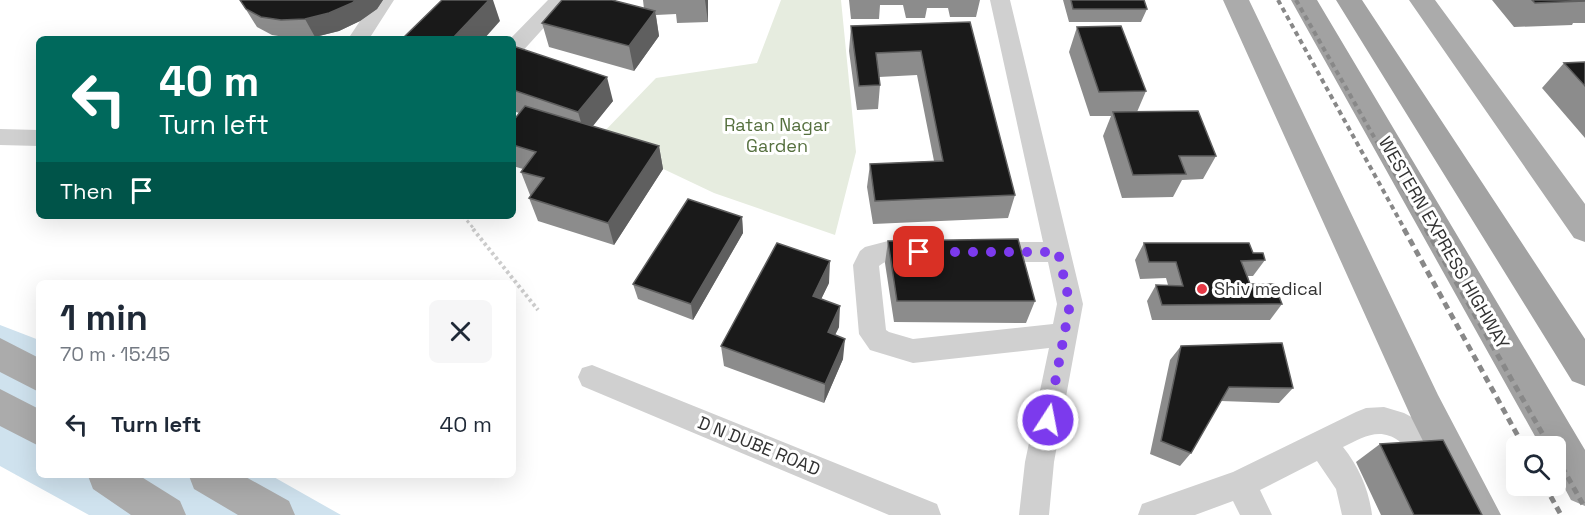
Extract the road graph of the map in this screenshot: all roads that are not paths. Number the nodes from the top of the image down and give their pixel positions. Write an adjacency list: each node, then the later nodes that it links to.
1 (384, 0): 8 (street)
2 (559, 0): 9 (street)
3 (1000, 0): 13 (street)
4 (1236, 0): 34 (main road)
5 (1304, 0): 25 (highway, WESTERN EXPRESS HIGHWAY)
6 (1349, 0): 16 (highway)
7 (1422, 0): 12 (main road)
8 (360, 36)
9 (516, 46)
10 (0, 137): 11 (street)
11 (36, 138)
12 (1585, 229)
13 (1058, 252): 14 (street); 14 (street)
14 (1066, 334): 29 (street)
15 (0, 354): 17 (main road)
16 (1585, 370)
17 (36, 374)
18 (592, 377): 28 (street, D N DUBE ROAD)
19 (0, 405): 20 (main road)
20 (36, 427)
21 (1321, 444): 24 (street); 32 (street); 33 (street)
22 (110, 478): 26 (main road)
23 (211, 478): 27 (main road)
24 (1240, 484): 30 (street); 31 (street)
25 (1585, 487)
26 (166, 515)
27 (275, 515)
28 (926, 515)
29 (1034, 515)
30 (1153, 515)
31 (1257, 515)
32 (1357, 515)
33 (1455, 515)
34 (1481, 515)

